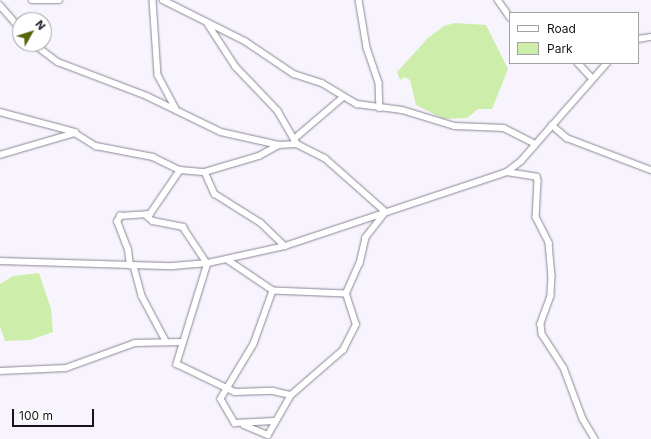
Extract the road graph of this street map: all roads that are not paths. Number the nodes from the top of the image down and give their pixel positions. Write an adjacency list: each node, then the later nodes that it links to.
1 (32, 0): 2 (street)
2 (58, 0)
3 (153, 0): 19 (street)
4 (163, 0): 10 (street)
5 (359, 0): 18 (street)
6 (498, 0): 8 (street)
7 (0, 5): 9 (street)
8 (509, 16)
9 (12, 19)
10 (208, 23): 17 (street); 23 (street)
11 (651, 37): 12 (street)
12 (639, 39)
13 (45, 52): 19 (street)
14 (579, 64): 16 (street)
15 (606, 64): 16 (street)
16 (592, 78): 21 (street)
17 (342, 98): 18 (street); 23 (street)
18 (380, 108): 24 (street)
19 (177, 110): 25 (street)
20 (0, 112): 22 (street)
21 (552, 125): 24 (street); 28 (street)
22 (75, 132): 26 (street); 27 (street)
23 (295, 142): 25 (street); 31 (street)
24 (533, 143): 30 (street)
25 (279, 144): 29 (street)
26 (0, 155)
27 (180, 170): 29 (street); 32 (street)
28 (651, 170)
29 (205, 172): 33 (street)
30 (507, 172): 31 (street); 47 (street)
31 (386, 212): 33 (street); 39 (street)
32 (146, 215): 36 (street); 37 (street)
33 (285, 246): 34 (street)
34 (227, 260): 36 (street); 38 (street)
35 (0, 261): 37 (street)
36 (207, 263): 37 (street); 41 (street)
37 (132, 266): 40 (street)
38 (273, 291): 39 (street); 43 (street)
39 (346, 294): 44 (street)
40 (166, 341): 41 (street); 42 (street)
41 (182, 342): 43 (street)
42 (0, 371)
43 (227, 390): 44 (street); 46 (street)
44 (291, 395): 45 (street)
45 (274, 421): 46 (street); 46 (street)
46 (244, 425)
47 (595, 439)

